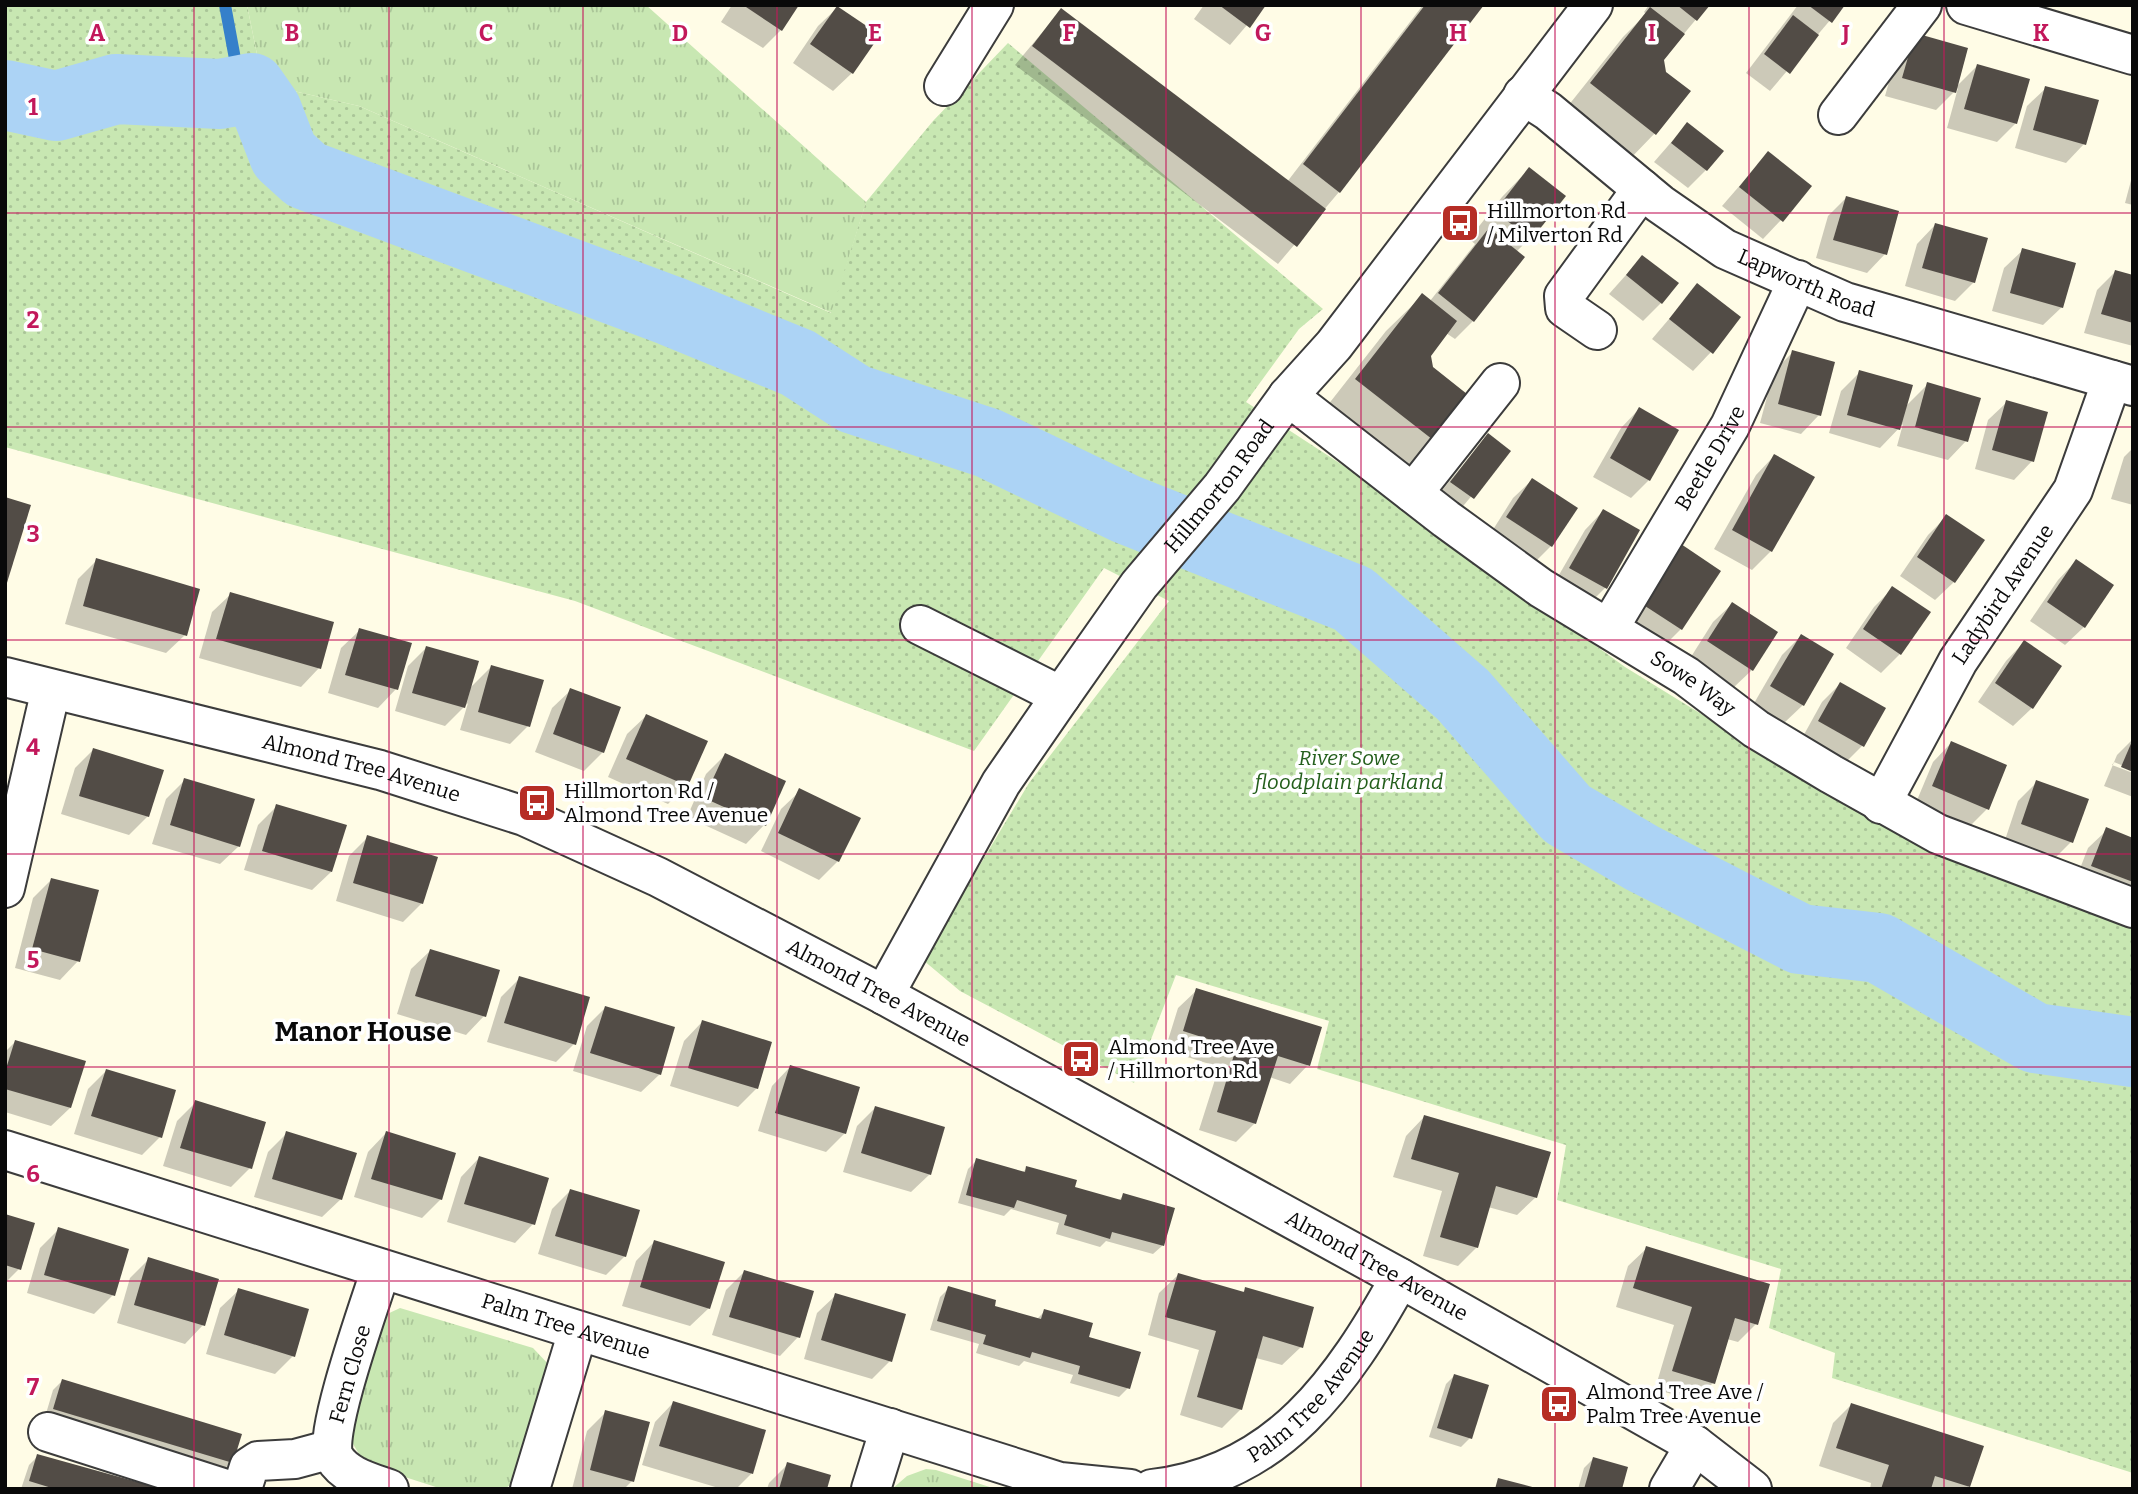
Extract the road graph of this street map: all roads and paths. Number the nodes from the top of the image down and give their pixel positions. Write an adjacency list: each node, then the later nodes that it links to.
1 (1593, 5): 7 (street, Hillmorton Road)
2 (1922, 5): 8 (street)
3 (1966, 5): 5 (street)
4 (988, 7): 6 (street)
5 (2133, 55)
6 (944, 86)
7 (1523, 95): 9 (street, Lapworth Road); 14 (street, Hillmorton Road)
8 (1838, 115)
9 (1642, 189): 10 (street, Lapworth Road); 11 (street)
10 (1798, 281): 13 (street, Lapworth Road); 17 (street, Beetle Drive)
11 (1597, 330)
12 (1500, 383): 15 (street)
13 (2122, 383): 21 (street, Ladybird Avenue)
14 (1288, 396): 15 (street, Sowe Way); 20 (street, Hillmorton Road)
15 (1413, 494): 17 (street, Sowe Way)
16 (920, 625): 20 (street)
17 (1609, 628): 21 (street, Sowe Way)
18 (5, 677): 19 (street, Almond Tree Avenue)
19 (51, 689): 22 (street); 24 (street, Almond Tree Avenue)
20 (1061, 696): 24 (street, Hillmorton Road)
21 (1881, 804): 23 (street, Sowe Way)
22 (5, 888)
23 (2133, 908)
24 (884, 995): 27 (street, Almond Tree Avenue)
25 (5, 1150): 26 (street, Palm Tree Avenue)
26 (381, 1269): 28 (street, Palm Tree Avenue); 32 (street, Fern Close)
27 (1400, 1278): 31 (street, Almond Tree Avenue); 40 (street, Palm Tree Avenue)
28 (578, 1331): 29 (street, Palm Tree Avenue); 37 (street)
29 (890, 1428): 33 (street, Palm Tree Avenue); 38 (street)
30 (48, 1432): 34 (street)
31 (1696, 1445): 41 (street); 42 (street, Almond Tree Avenue)
32 (332, 1449): 35 (street); 36 (street, Fern Close)
33 (1059, 1486): 39 (street, Palm Tree Avenue)
34 (226, 1489)
35 (242, 1489)
36 (389, 1489)
37 (530, 1489)
38 (872, 1489)
39 (1130, 1489)
40 (1152, 1489)
41 (1669, 1489)
42 (1752, 1489)

